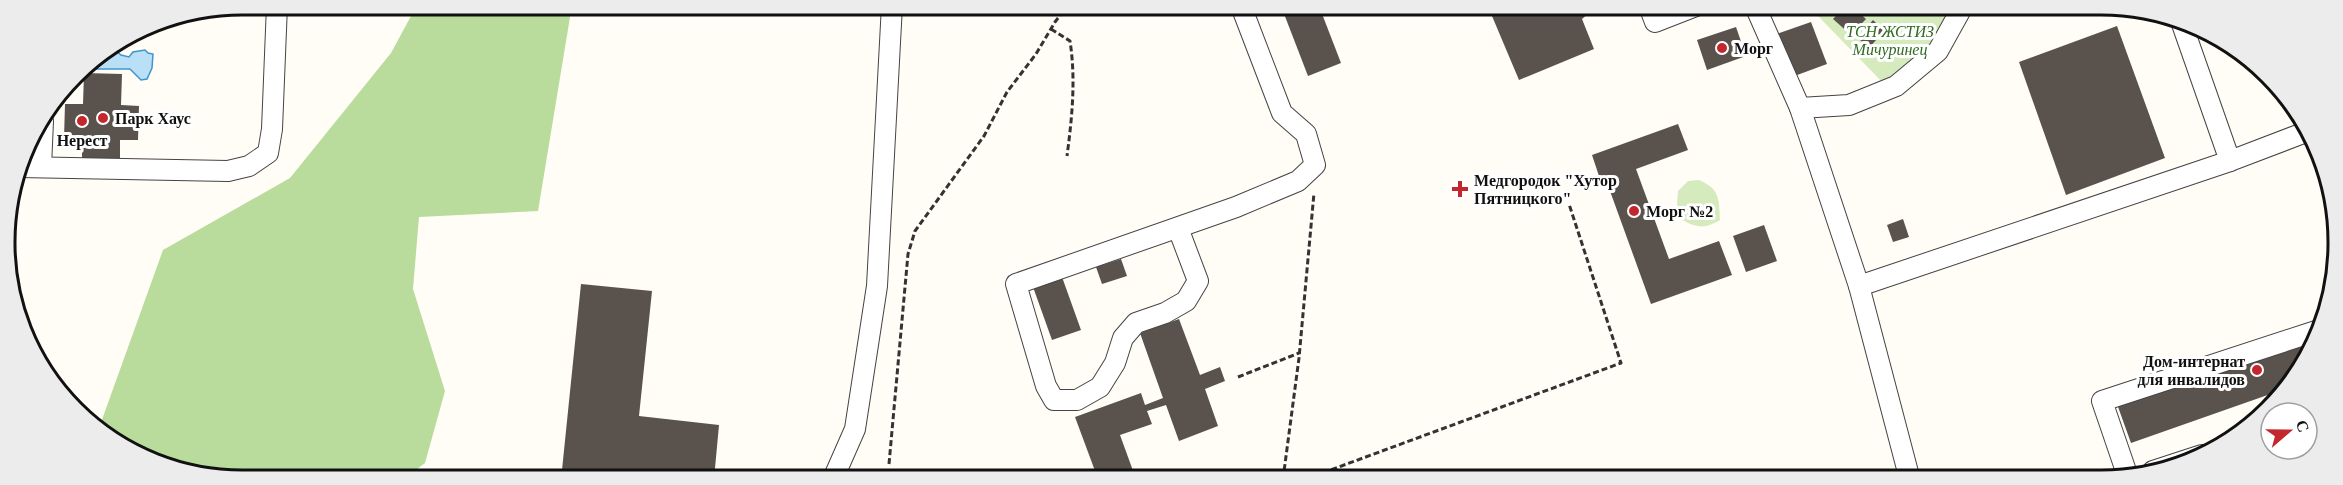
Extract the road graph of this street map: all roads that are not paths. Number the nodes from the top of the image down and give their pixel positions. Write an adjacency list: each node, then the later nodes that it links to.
1 (277, 15): 14 (street)
2 (891, 15): 19 (street)
3 (1245, 15): 15 (street)
4 (1652, 15): 5 (street)
5 (1673, 15)
6 (1759, 15): 9 (street)
7 (1959, 15): 9 (street)
8 (2184, 31): 12 (street)
9 (1800, 108): 16 (street)
10 (42, 134): 14 (street)
11 (2301, 134): 12 (street)
12 (2230, 160): 16 (street)
13 (28, 167): 14 (street)
14 (41, 168)
15 (1178, 228): 15 (street)
16 (1859, 286): 20 (street)
17 (2310, 333): 18 (street)
18 (2125, 469)
19 (837, 470)
20 (1907, 470)

